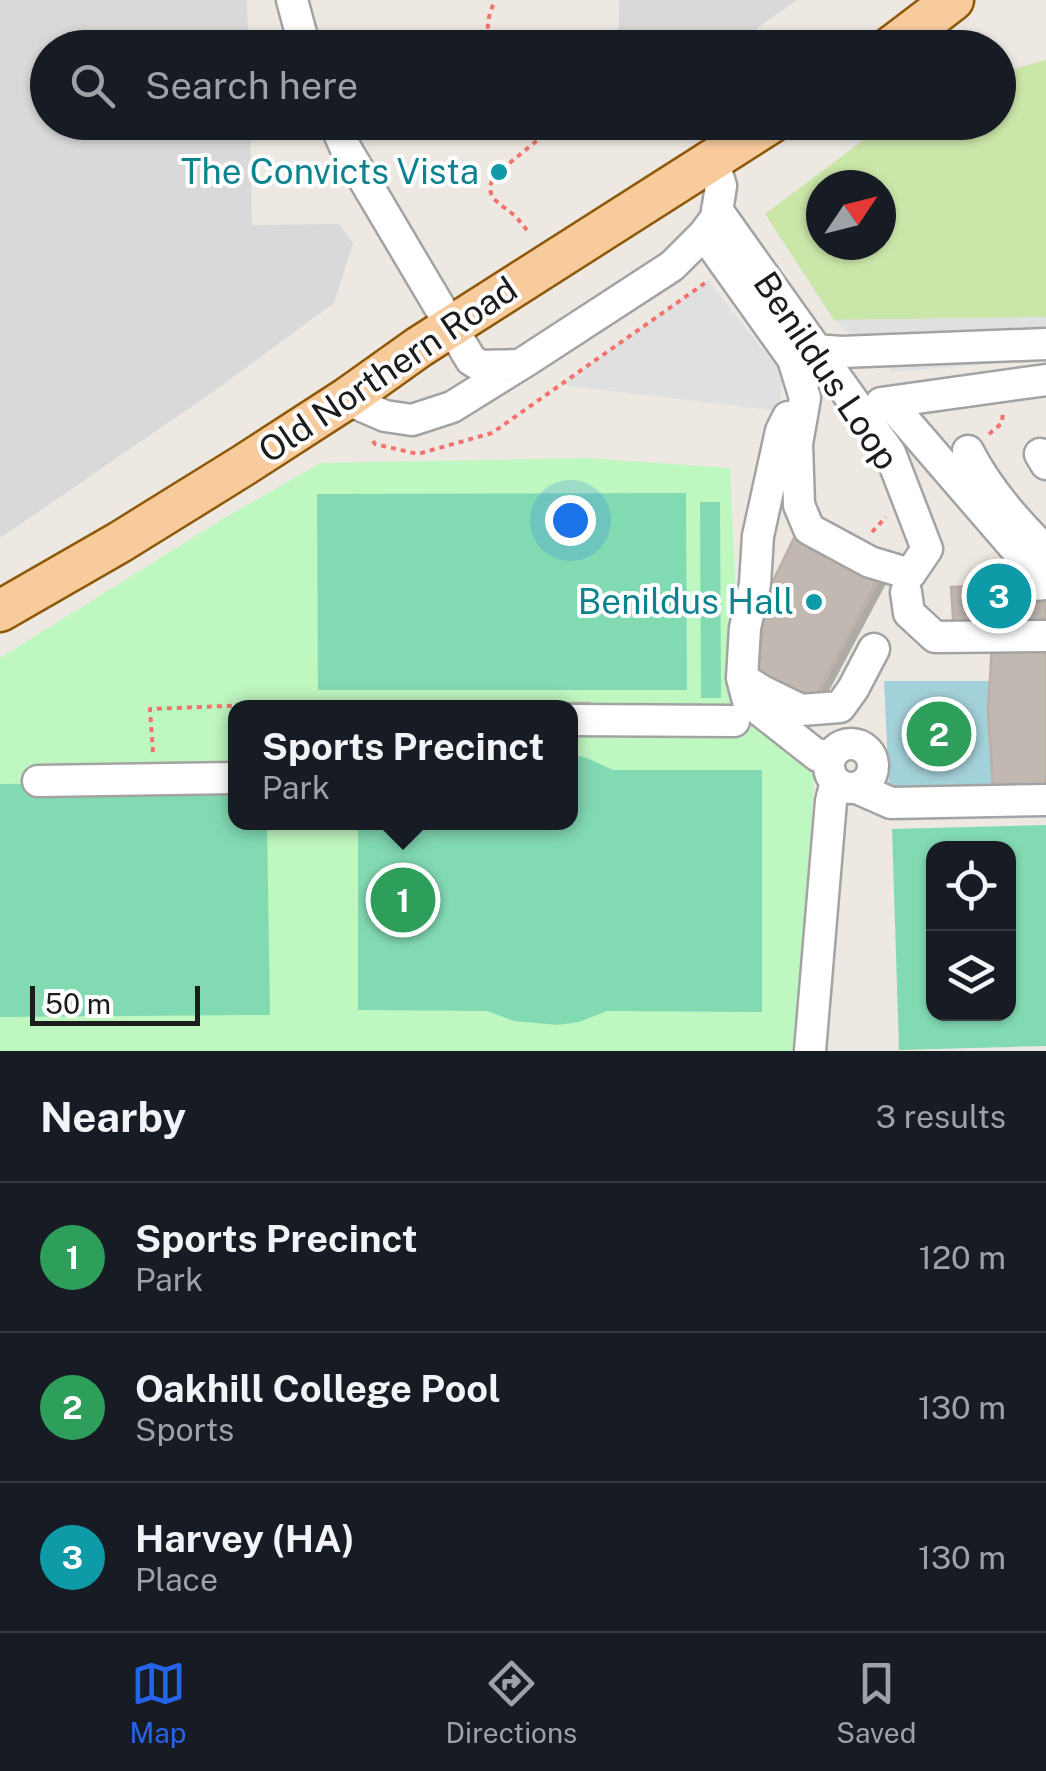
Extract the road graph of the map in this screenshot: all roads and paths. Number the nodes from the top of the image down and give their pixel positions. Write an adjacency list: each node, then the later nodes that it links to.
1 (292, 0): 4 (street)
2 (495, 0): 5 (path)
3 (953, 0): 6 (main road)
4 (300, 30)
5 (486, 30)
6 (914, 30)
7 (344, 140): 14 (street)
8 (538, 140): 12 (path)
9 (744, 140): 10 (main road, Old Northern Road)
10 (713, 160): 11 (street); 14 (main road, Old Northern Road)
11 (711, 222): 16 (street); 18 (street, Benildus Loop)
12 (527, 230)
13 (708, 280): 20 (path)
14 (452, 326): 16 (street); 19 (main road, Old Northern Road)
15 (1046, 344): 18 (street)
16 (519, 365): 19 (street)
17 (1046, 380): 21 (street)
18 (797, 382): 18 (street, Benildus Loop); 29 (street)
19 (346, 399): 26 (main road, Old Northern Road)
20 (368, 434)
21 (948, 467): 22 (street); 23 (street)
22 (1046, 551)
23 (1046, 582): 25 (street)
24 (906, 592): 27 (street)
25 (994, 605)
26 (0, 611)
27 (1046, 636)
28 (874, 650): 31 (street)
29 (742, 678): 31 (street); 32 (street)
30 (228, 707): 34 (path)
31 (840, 707): 36 (street)
32 (744, 715): 33 (street); 36 (street)
33 (578, 720)
34 (155, 778): 35 (street); 37 (street)
35 (228, 778)
36 (851, 780): 38 (street); 39 (street)
37 (38, 782)
38 (1046, 800)
39 (810, 1051)

